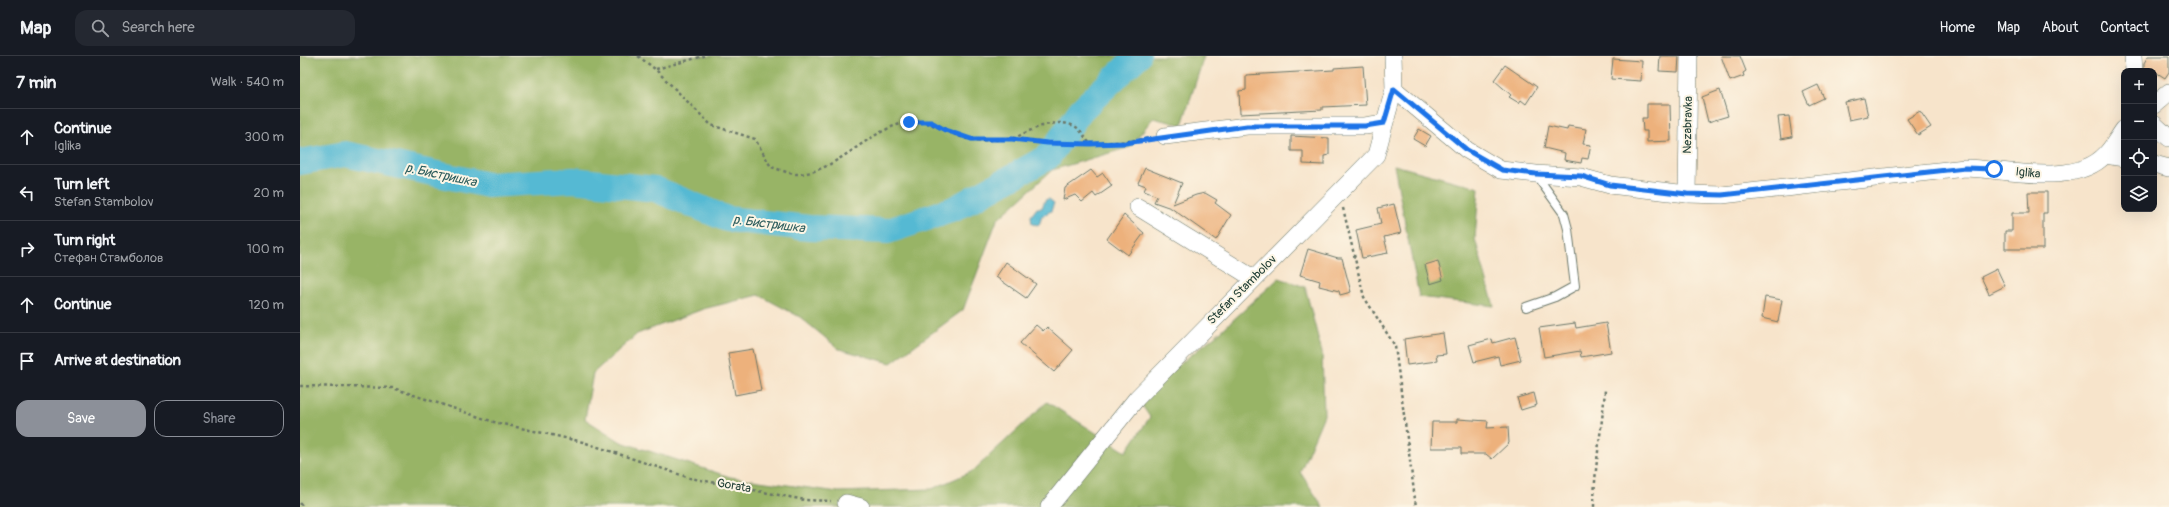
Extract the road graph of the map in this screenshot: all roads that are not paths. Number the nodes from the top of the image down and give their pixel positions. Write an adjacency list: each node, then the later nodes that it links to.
1 (1393, 56): 5 (street, Stefan Stambolov)
2 (1689, 56): 18 (street, Nezabravka)
3 (2133, 56): 4 (street)
4 (2134, 68)
5 (1394, 89): 8 (street, Stefan Stambolov); 17 (street, Iglika)
6 (2169, 92): 7 (street)
7 (2155, 104)
8 (1384, 123): 11 (street); 20 (street, Stefan Stambolov)
9 (2157, 127): 12 (street)
10 (2121, 133): 13 (street, Iglika)
11 (1165, 136)
12 (2169, 138)
13 (2106, 155): 14 (street); 18 (street, Iglika)
14 (2121, 158)
15 (2157, 165): 16 (street)
16 (2169, 168)
17 (1536, 174): 18 (street, Iglika); 21 (lane)
18 (1687, 194)
19 (1138, 207): 20 (street)
20 (1253, 278): 22 (street, Stefan Stambolov)
21 (1526, 307)
22 (1049, 507)

